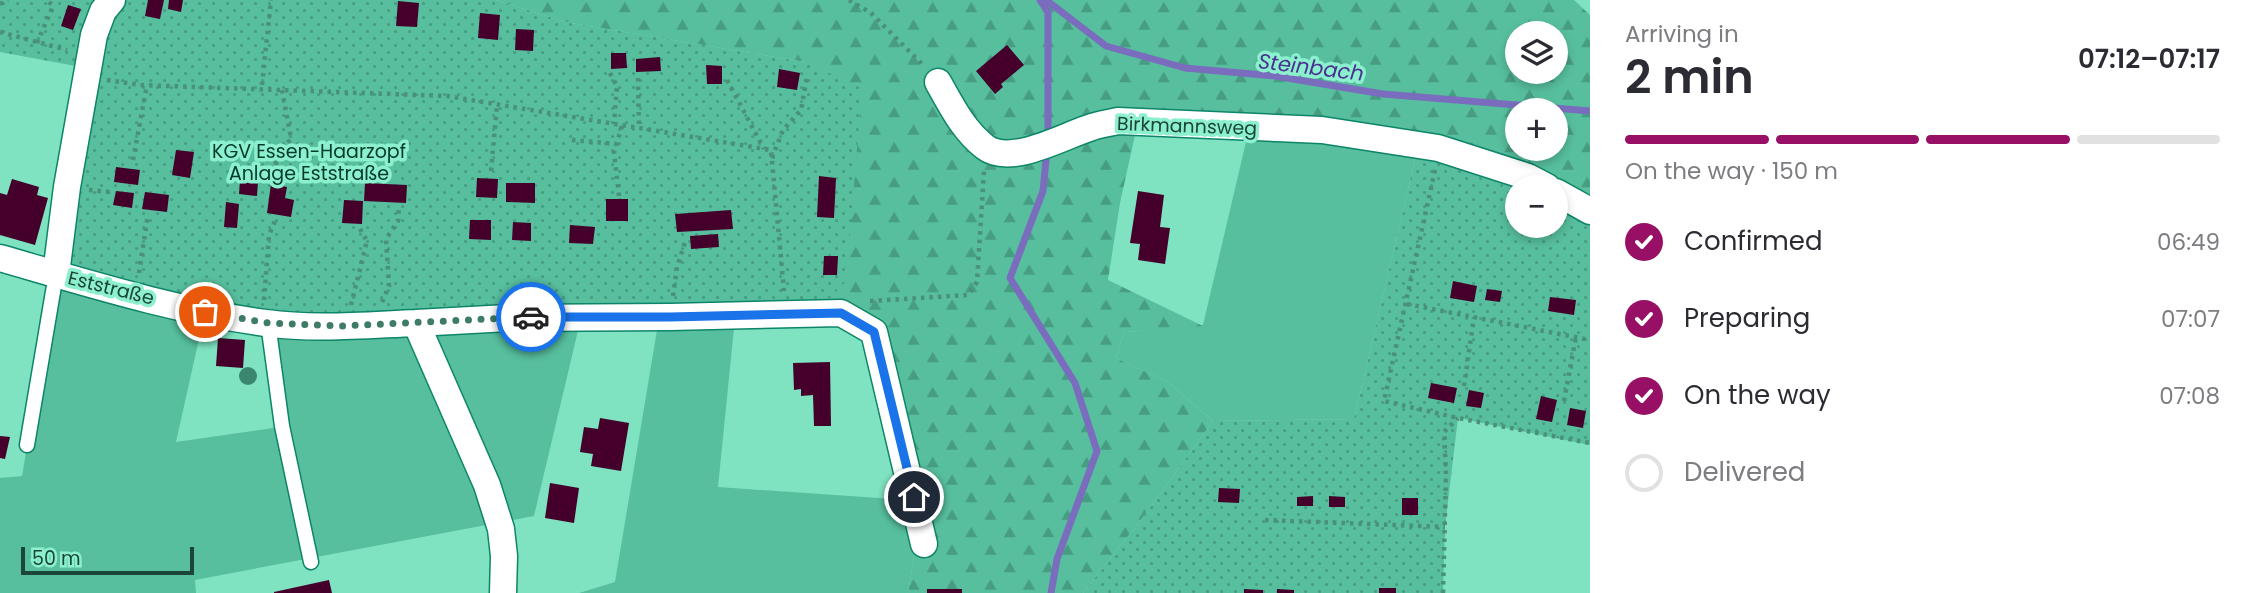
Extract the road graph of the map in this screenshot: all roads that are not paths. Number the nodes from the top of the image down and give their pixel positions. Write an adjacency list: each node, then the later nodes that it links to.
1 (112, 0): 7 (street, Eststraße)
2 (938, 82): 3 (street, Birkmannsweg)
3 (1522, 175)
4 (1568, 199): 5 (street)
5 (1590, 211)
6 (0, 258): 7 (street, Eststraße)
7 (56, 274): 8 (street, Eststraße); 10 (lane)
8 (265, 323): 9 (street, Eststraße); 12 (lane)
9 (416, 323): 11 (street, Eststraße); 13 (street)
10 (27, 445)
11 (924, 544)
12 (311, 562)
13 (503, 593)

